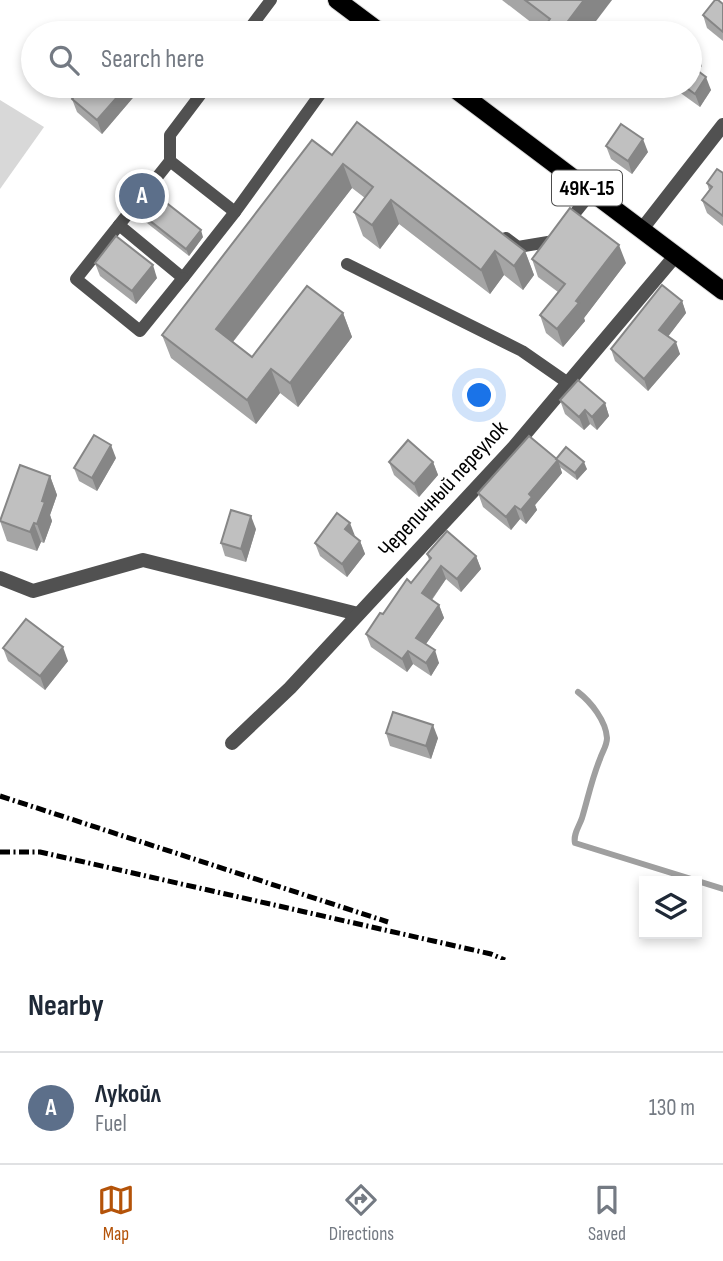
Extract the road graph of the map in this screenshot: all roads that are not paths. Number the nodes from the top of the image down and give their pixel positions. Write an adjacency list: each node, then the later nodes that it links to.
1 (271, 0): 3 (lane)
2 (337, 0): 4 (main road)
3 (255, 21)
4 (361, 21)
5 (198, 98): 9 (lane)
6 (317, 98): 11 (lane)
7 (467, 98): 10 (main road, 49К-15)
8 (723, 125): 13 (street)
9 (170, 161): 11 (lane); 12 (lane)
10 (592, 192): 13 (main road, 49К-15); 14 (lane)
11 (235, 212): 17 (lane)
12 (119, 225): 17 (lane); 17 (lane)
13 (642, 229): 15 (main road, 49К-15)
14 (497, 231)
15 (676, 255): 18 (main road, 49К-15); 19 (street, Черепичный переулок)
16 (347, 264): 19 (lane)
17 (183, 278)
18 (723, 291)
19 (568, 383): 21 (street, Черепичный переулок)
20 (0, 578): 21 (street)
21 (358, 614): 22 (street, Черепичный переулок)
22 (232, 743)

